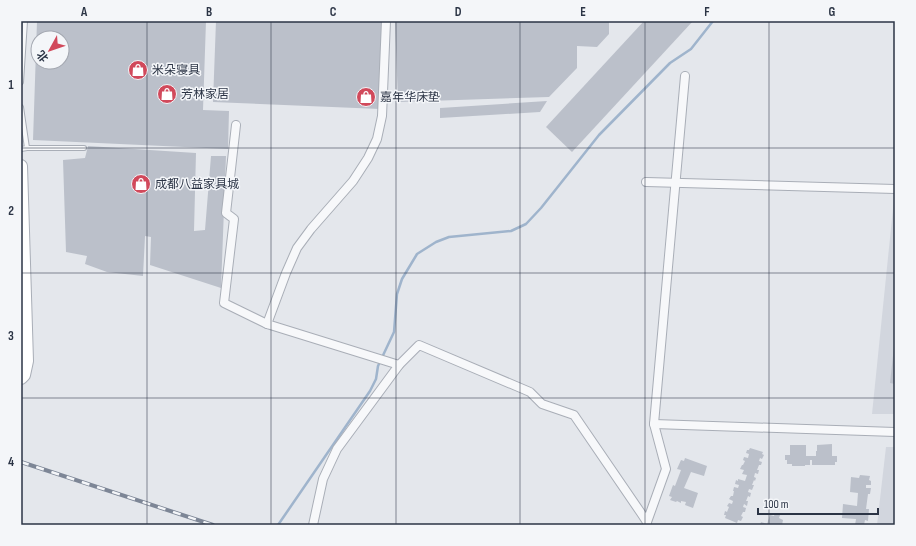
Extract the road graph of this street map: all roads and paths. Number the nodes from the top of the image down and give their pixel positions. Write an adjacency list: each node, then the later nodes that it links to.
1 (25, 21): 4 (lane)
2 (386, 21): 14 (street)
3 (685, 76): 12 (street)
4 (21, 82)
5 (21, 107): 7 (lane)
6 (236, 126): 14 (street)
7 (27, 148): 8 (lane); 9 (lane)
8 (84, 148)
9 (21, 149)
10 (21, 166): 16 (main road)
11 (646, 182): 12 (street)
12 (676, 183): 13 (street); 17 (street)
13 (895, 189)
14 (267, 324): 15 (street)
15 (399, 365): 19 (street); 20 (street)
16 (21, 378)
17 (654, 424): 18 (street); 19 (street)
18 (895, 432)
19 (647, 523)
20 (314, 525)

